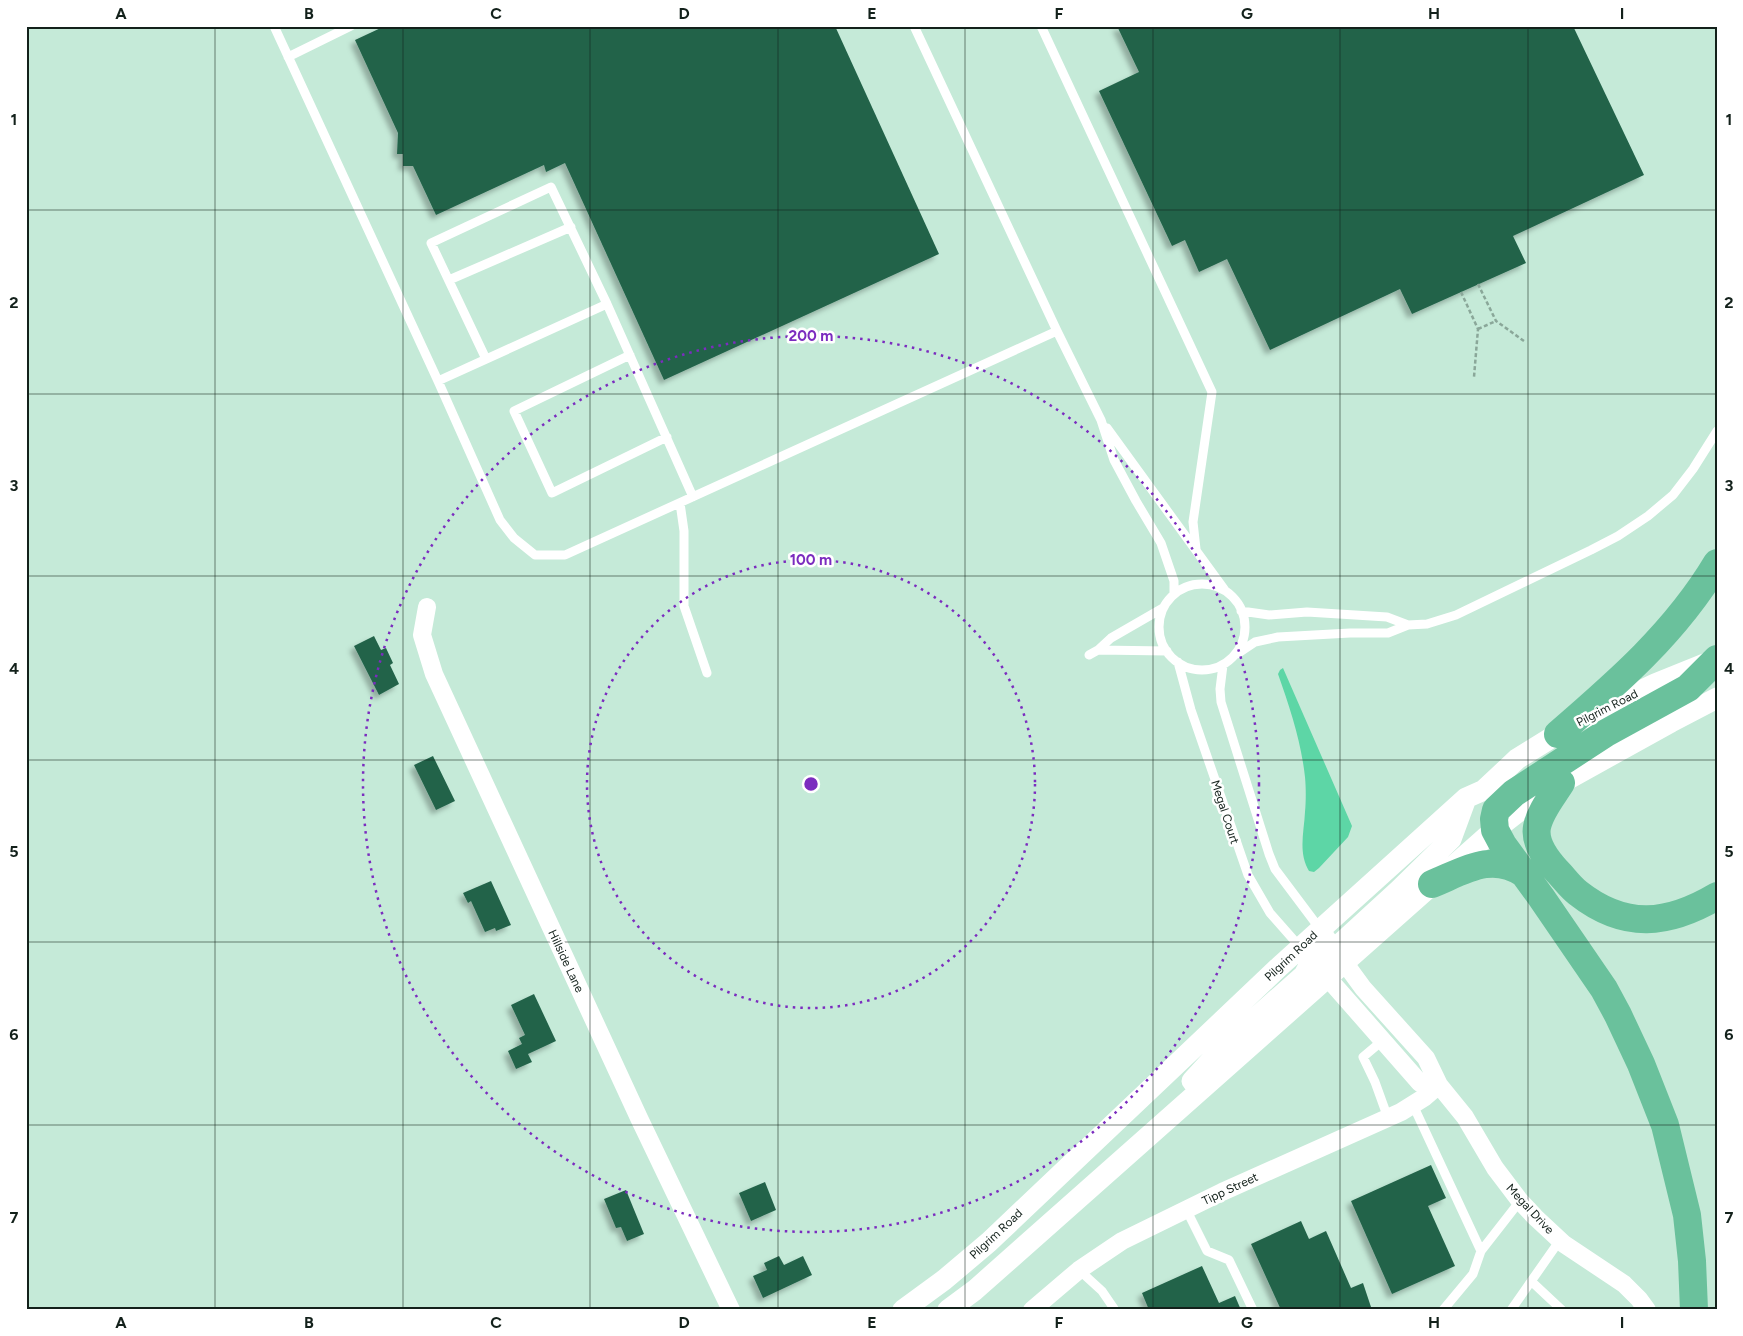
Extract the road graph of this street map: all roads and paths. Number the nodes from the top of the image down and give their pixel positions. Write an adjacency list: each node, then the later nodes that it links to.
1 (274, 26): 5 (lane)
2 (351, 26): 5 (lane)
3 (914, 26): 13 (lane)
4 (1041, 26): 24 (lane)
5 (288, 58): 18 (lane)
6 (571, 227): 7 (lane); 7 (lane); 10 (lane)
7 (449, 280): 16 (lane)
8 (1478, 284): 11 (path)
9 (1461, 292): 12 (path)
10 (607, 304): 15 (lane); 16 (lane)
11 (1496, 321): 12 (path); 14 (path)
12 (1478, 329): 17 (path)
13 (1057, 331): 19 (lane); 22 (lane)
14 (1524, 341)
15 (630, 355): 21 (lane); 21 (lane)
16 (486, 359): 18 (lane)
17 (1474, 377)
18 (438, 381): 23 (lane)
19 (1101, 420): 24 (lane); 27 (lane)
20 (1717, 431): 31 (lane)
21 (667, 437): 22 (lane)
22 (694, 497): 23 (lane)
23 (680, 503): 39 (lane)
24 (1196, 550): 26 (lane)
25 (1717, 564): 41 (highway)
26 (1225, 590): 27 (lane); 30 (lane)
27 (1174, 594): 29 (lane)
28 (427, 607): 63 (street, Hillside Lane)
29 (1163, 608): 32 (lane); 33 (lane)
30 (1241, 611): 31 (lane); 34 (lane)
31 (1408, 625): 34 (lane)
32 (1098, 650): 33 (lane); 35 (lane)
33 (1167, 651): 37 (lane)
34 (1237, 654): 38 (lane)
35 (1088, 655)
36 (1717, 659): 41 (street, Pilgrim Road); 44 (highway)
37 (1178, 662): 38 (lane); 49 (lane, Megal Court)
38 (1223, 665): 48 (lane)
39 (707, 673)
40 (1717, 698): 42 (street)
41 (1558, 734): 43 (street, Pilgrim Road)
42 (1560, 783): 44 (street); 47 (highway)
43 (1466, 798): 48 (street, Pilgrim Road); 50 (street)
44 (1495, 830): 45 (highway); 46 (street)
45 (1523, 873): 46 (highway); 73 (highway)
46 (1432, 884): 50 (street)
47 (1717, 896)
48 (1320, 929): 49 (street, Pilgrim Road); 50 (street, Megal Drive)
49 (1307, 954): 51 (street); 55 (street); 64 (street, Pilgrim Road)
50 (1340, 956): 51 (street); 53 (street, Megal Drive)
51 (1327, 977): 52 (street); 55 (street)
52 (1382, 1041): 53 (street); 56 (lane)
53 (1439, 1085): 54 (street, Tipp Street); 57 (street, Megal Drive)
54 (1413, 1105): 56 (street, Tipp Street); 60 (lane)
55 (1173, 1114): 65 (street)
56 (1388, 1118): 58 (street, Tipp Street)
57 (1520, 1201): 59 (street, Megal Drive); 60 (lane)
58 (1186, 1209): 61 (street, Tipp Street); 68 (lane)
59 (1560, 1240): 62 (lane); 72 (street, Megal Drive)
60 (1481, 1251): 69 (lane)
61 (1079, 1270): 66 (street, Tipp Street); 67 (lane)
62 (1531, 1282): 70 (lane); 71 (lane)
63 (731, 1310)
64 (903, 1310)
65 (948, 1310)
66 (1032, 1310)
67 (1115, 1310)
68 (1253, 1310)
69 (1443, 1310)
70 (1512, 1310)
71 (1562, 1310)
72 (1647, 1310)
73 (1694, 1310)

